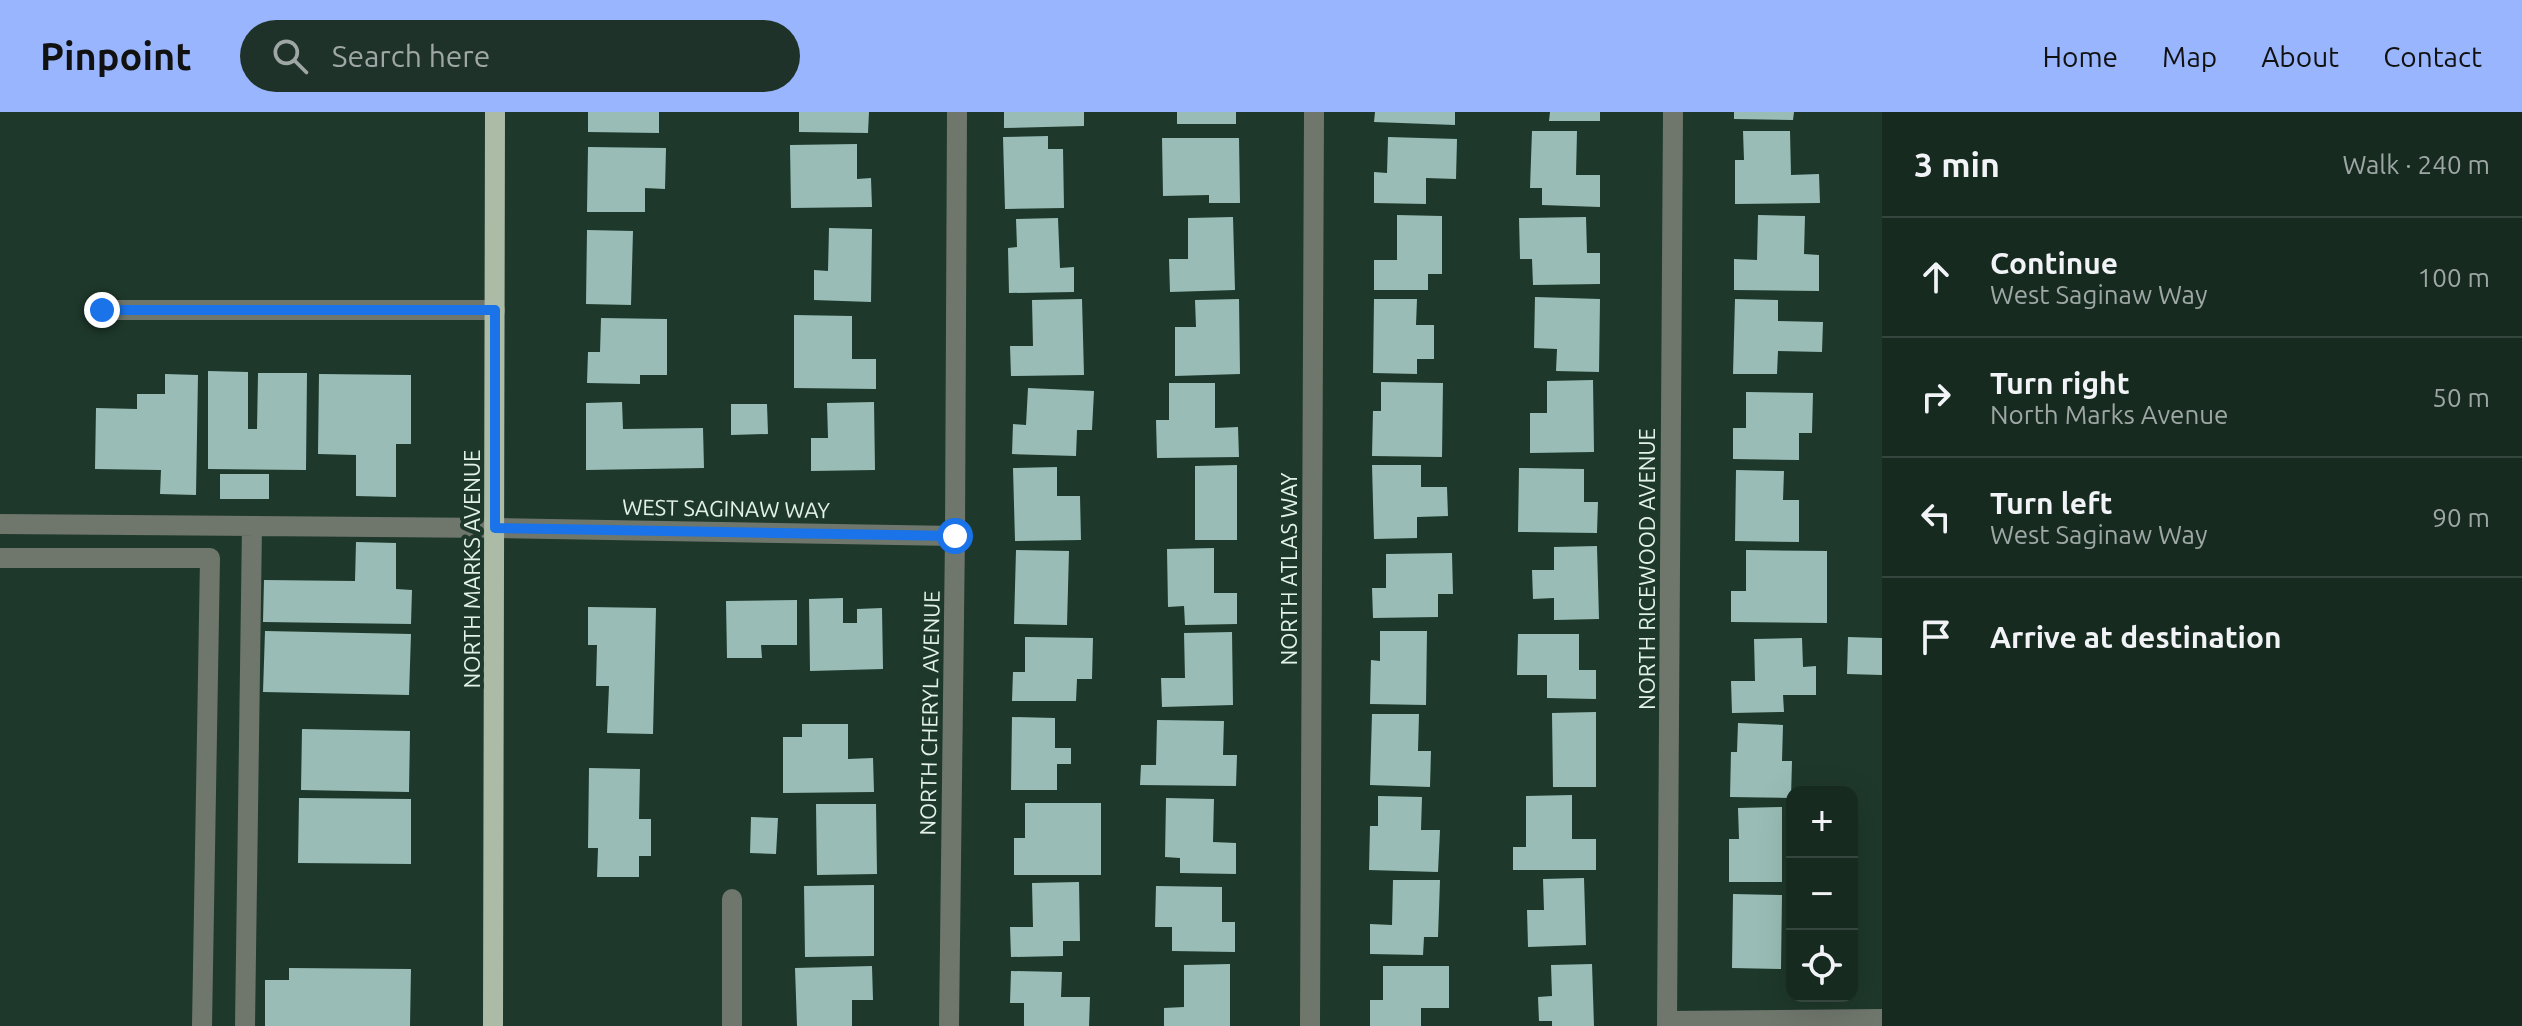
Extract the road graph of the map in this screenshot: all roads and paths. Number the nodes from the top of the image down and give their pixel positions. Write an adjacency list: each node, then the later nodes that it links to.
1 (495, 112): 6 (main road, NORTH MARKS AVENUE)
2 (957, 112): 10 (street, NORTH CHERYL AVENUE)
3 (1314, 112): 20 (street, NORTH ATLAS WAY)
4 (1673, 112): 14 (street, NORTH RICEWOOD AVENUE)
5 (102, 310): 6 (street)
6 (495, 310): 9 (main road, NORTH MARKS AVENUE)
7 (0, 524): 8 (street, WEST SAGINAW WAY)
8 (252, 526): 9 (street, WEST SAGINAW WAY); 16 (street)
9 (495, 528): 10 (street, WEST SAGINAW WAY); 17 (main road, NORTH MARKS AVENUE)
10 (955, 536): 19 (street, NORTH CHERYL AVENUE)
11 (0, 558): 15 (street)
12 (732, 899): 18 (street)
13 (1882, 1019): 14 (street)
14 (1667, 1023)
15 (202, 1026)
16 (245, 1026)
17 (493, 1026)
18 (732, 1026)
19 (949, 1026)
20 (1310, 1026)

